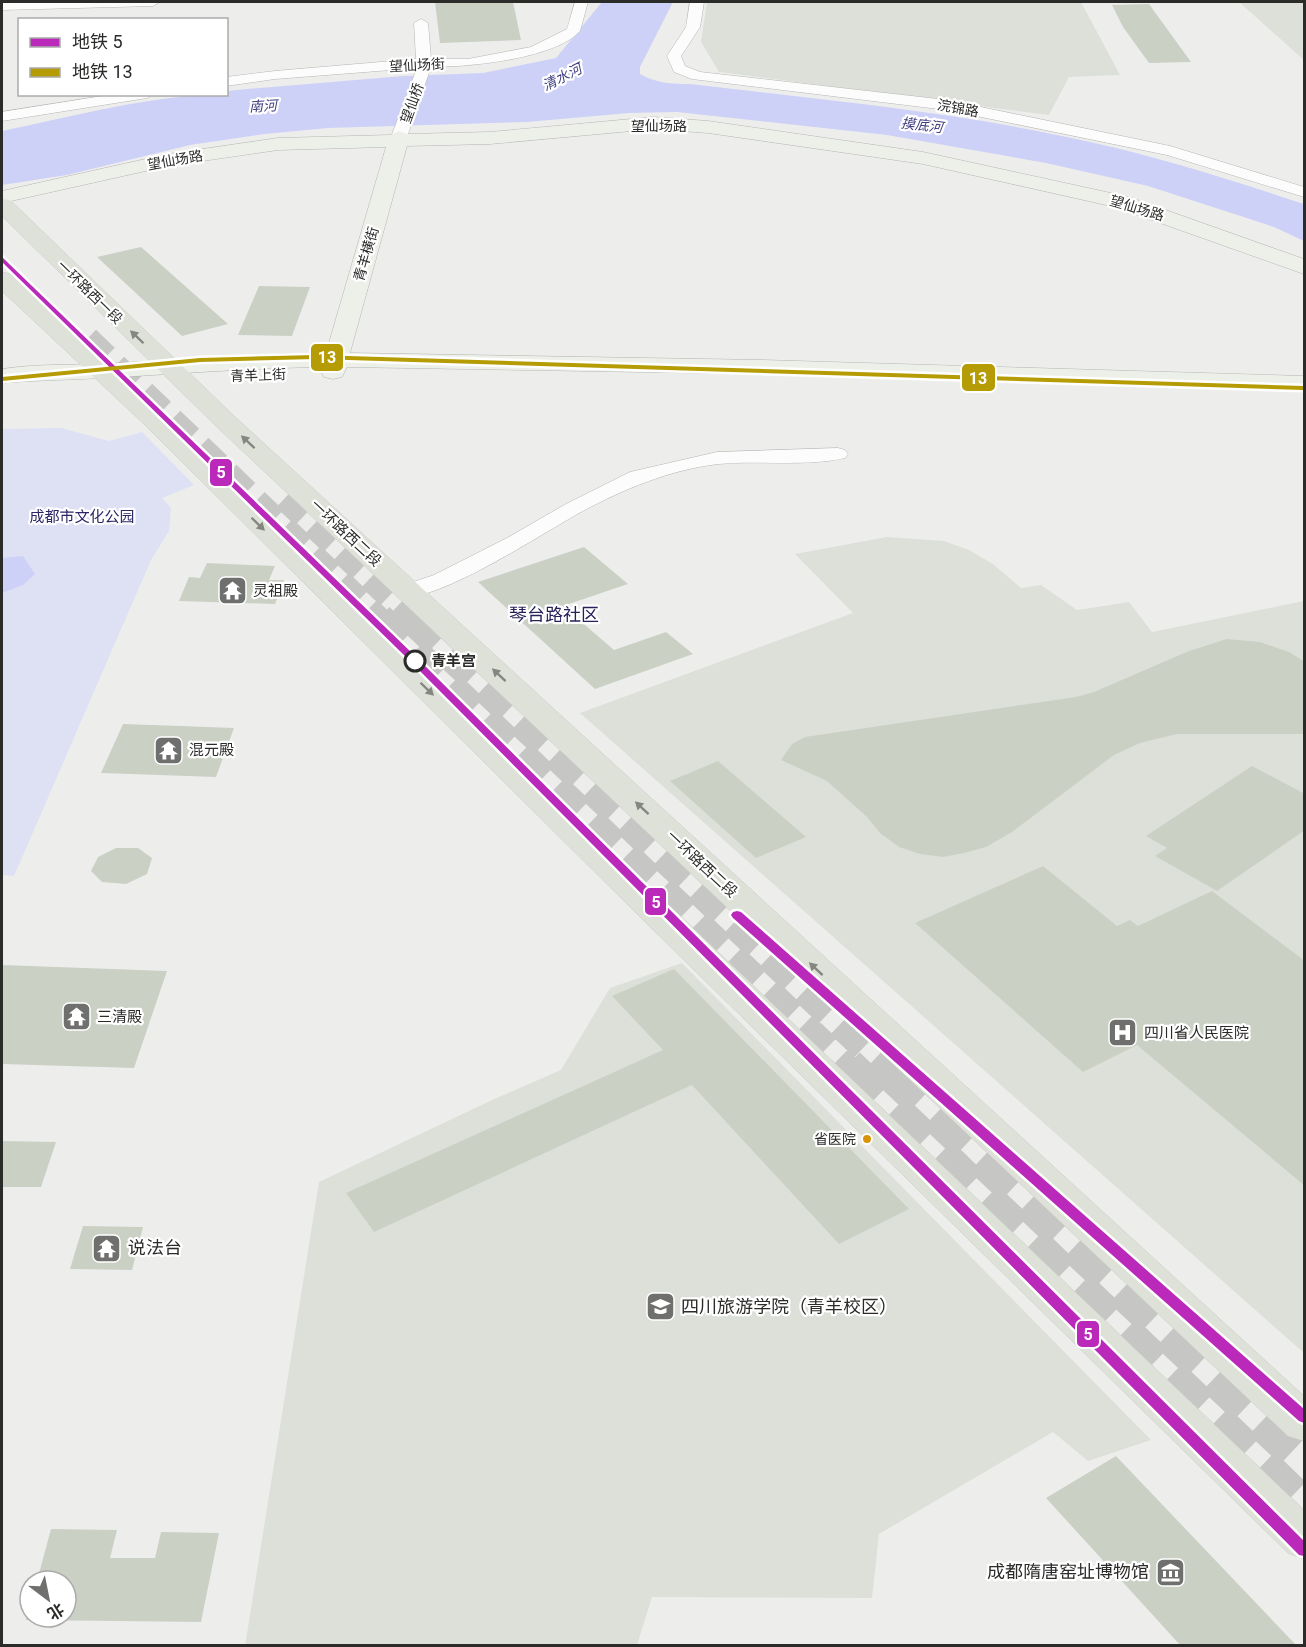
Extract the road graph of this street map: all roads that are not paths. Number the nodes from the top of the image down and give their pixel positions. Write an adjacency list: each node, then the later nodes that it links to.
1 (89, 2): 2 (street); 5 (street)
2 (153, 2)
3 (581, 2): 7 (street, 望仙场街)
4 (697, 2): 12 (street, 浣锦路)
5 (2, 6)
6 (421, 23): 7 (street)
7 (423, 67): 8 (street, 望仙场街); 11 (street, 望仙桥)
8 (228, 82)
9 (134, 96): 10 (street)
10 (2, 117)
11 (399, 139): 13 (main road, 望仙场路); 17 (main road, 望仙场路); 21 (main road, 青羊横街)
12 (1305, 192)
13 (2, 197)
14 (2, 205): 22 (main road, 一环路西一段, one-way to 14)
15 (2, 230): 19 (main road)
16 (2, 256): 20 (main road)
17 (1305, 267)
18 (2, 279): 23 (main road)
19 (109, 333)
20 (87, 339)
21 (334, 366): 22 (main road, 青羊上街); 25 (main road, 青羊上街); 27 (main road, 青羊上街)
22 (173, 372): 23 (main road, 青羊上街); 29 (main road, 一环路西二段, one-way to 22)
23 (106, 375): 24 (main road); 26 (main road); 31 (main road, one-way to 31)
24 (2, 376)
25 (1305, 383)
26 (2, 386)
27 (1305, 394)
28 (838, 454): 29 (street)
29 (408, 591): 30 (main road, 一环路西二段, one-way to 29)
30 (1305, 1424)
31 (1305, 1539)

